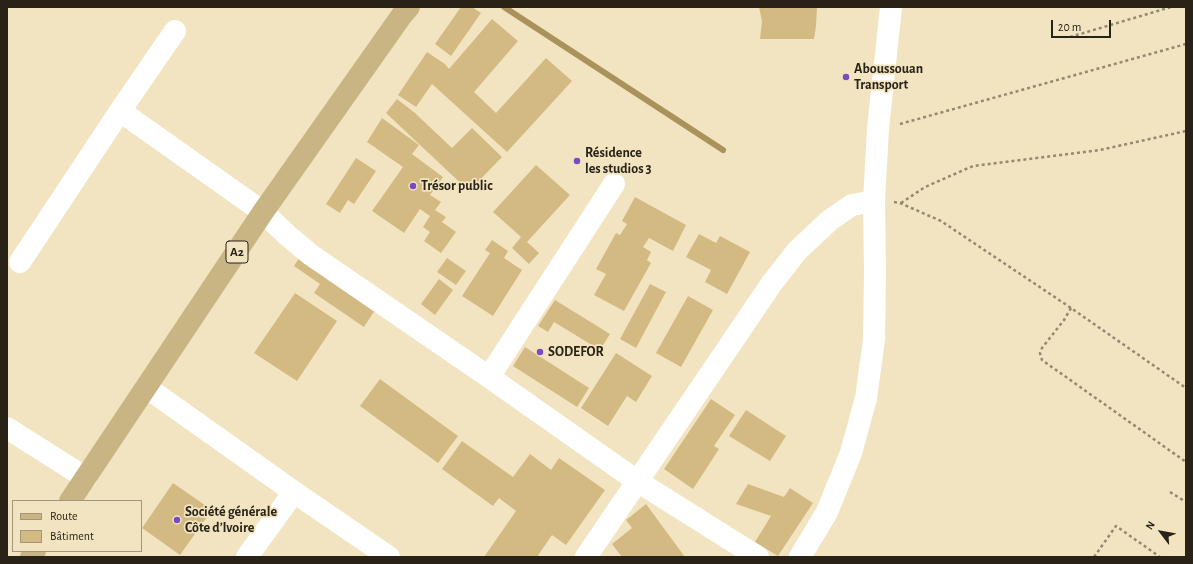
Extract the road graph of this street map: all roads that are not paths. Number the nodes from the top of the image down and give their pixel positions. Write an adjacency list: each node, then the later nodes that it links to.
1 (410, 7): 7 (main road, A2)
2 (891, 7): 6 (street)
3 (175, 30): 4 (street)
4 (120, 111): 7 (street); 8 (street)
5 (614, 184): 9 (street)
6 (874, 201): 13 (street); 20 (street)
7 (263, 212): 9 (street); 10 (main road, A2)
8 (20, 262)
9 (489, 376): 13 (street)
10 (146, 387): 12 (main road, A2); 14 (street)
11 (7, 428): 12 (street)
12 (86, 478): 15 (main road, A2)
13 (637, 481): 18 (street); 19 (street)
14 (294, 492): 16 (street); 17 (street)
15 (71, 500)
16 (247, 557)
17 (389, 557)
18 (586, 557)
19 (758, 557)
20 (800, 557)

